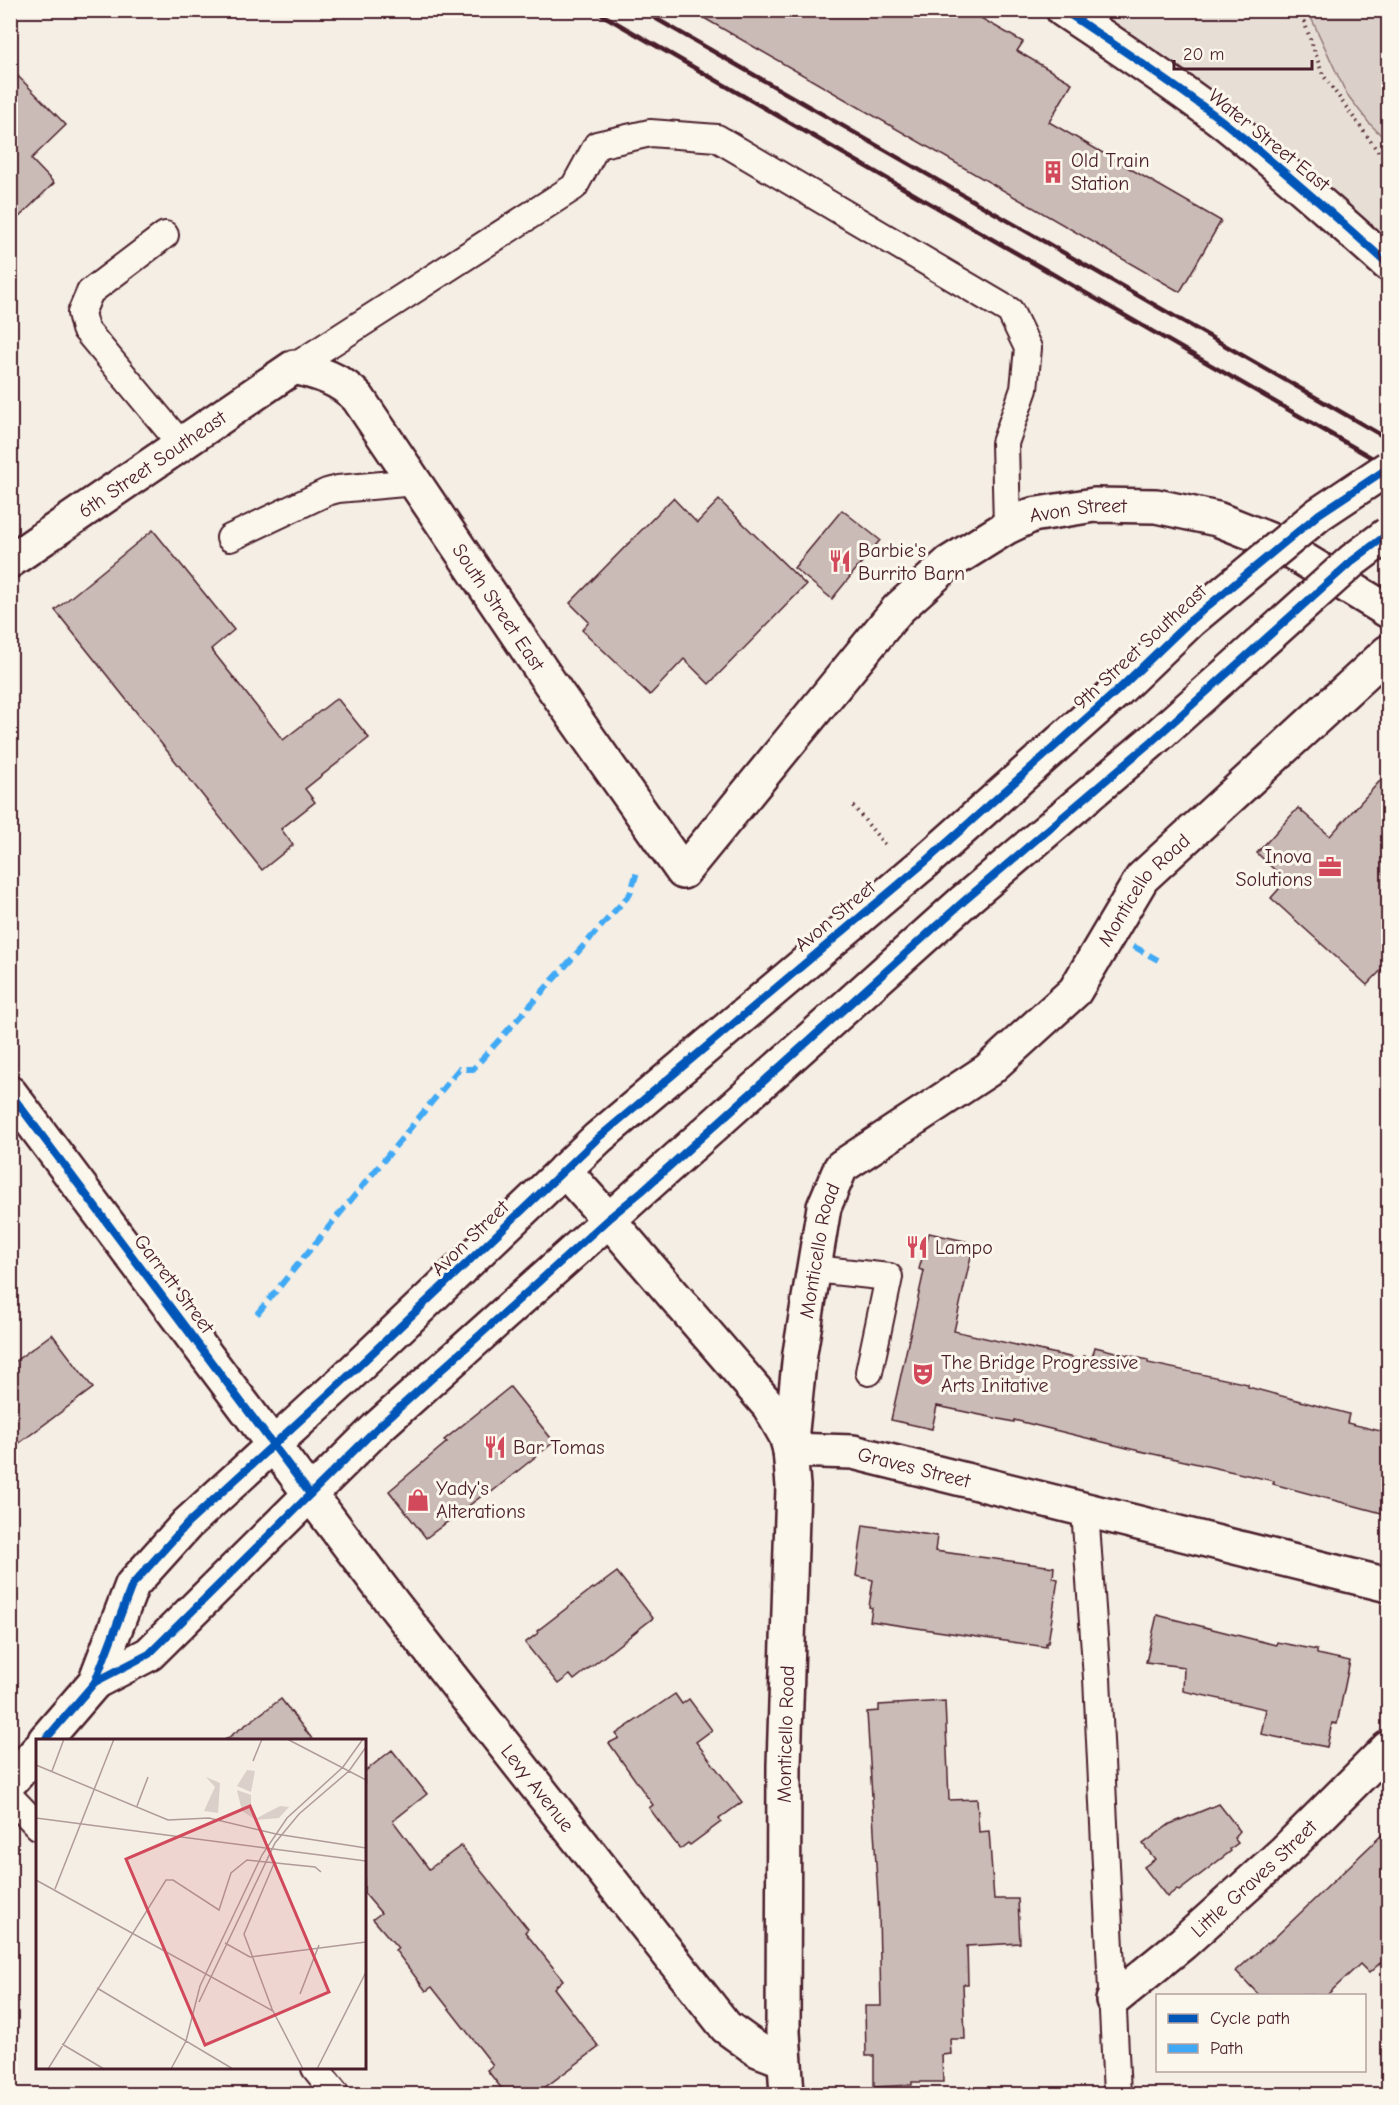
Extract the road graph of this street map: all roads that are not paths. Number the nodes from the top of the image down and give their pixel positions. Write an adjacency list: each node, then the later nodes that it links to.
1 (1063, 10): 3 (street, Water Street East)
2 (165, 235): 5 (lane)
3 (1389, 264)
4 (294, 367): 5 (street, 6th Street Southeast); 7 (street, South Street East); 8 (lane)
5 (180, 443): 11 (street, 6th Street Southeast)
6 (1389, 468): 14 (street, 9th Street Southeast, bridge)
7 (415, 482): 10 (lane); 15 (street, South Street East)
8 (1007, 526): 12 (street, Avon Street); 15 (street, Avon Street)
9 (1389, 534): 18 (street, Avon Street, bridge)
10 (230, 538)
11 (10, 561)
12 (1389, 611)
13 (1389, 652): 19 (street, Monticello Road)
14 (924, 863): 17 (street, Avon Street)
15 (683, 872)
16 (10, 1093): 21 (street, Garrett Street)
17 (564, 1170): 18 (street); 21 (street, Avon Street)
18 (608, 1219): 22 (street); 23 (street, Avon Street)
19 (814, 1269): 20 (lane); 22 (street, Monticello Road)
20 (869, 1372)
21 (274, 1445): 23 (street, Garrett Street); 26 (street, Avon Street)
22 (789, 1450): 24 (street, Graves Street); 34 (street, Monticello Road)
23 (310, 1494): 26 (street, Avon Street); 34 (street, Levy Avenue)
24 (1085, 1511): 25 (street, Graves Street); 33 (lane)
25 (1389, 1585)
26 (95, 1682): 27 (street, Avon Street)
27 (46, 1739)
28 (1389, 1748): 33 (street, Little Graves Street)
29 (36, 1752): 30 (street)
30 (10, 1782)
31 (10, 1797): 32 (lane)
32 (36, 1824)
33 (1113, 2000): 38 (lane)
34 (784, 2060): 37 (street, Monticello Road)
35 (317, 2069): 36 (lane)
36 (336, 2094)
37 (787, 2094)
38 (1118, 2094)

